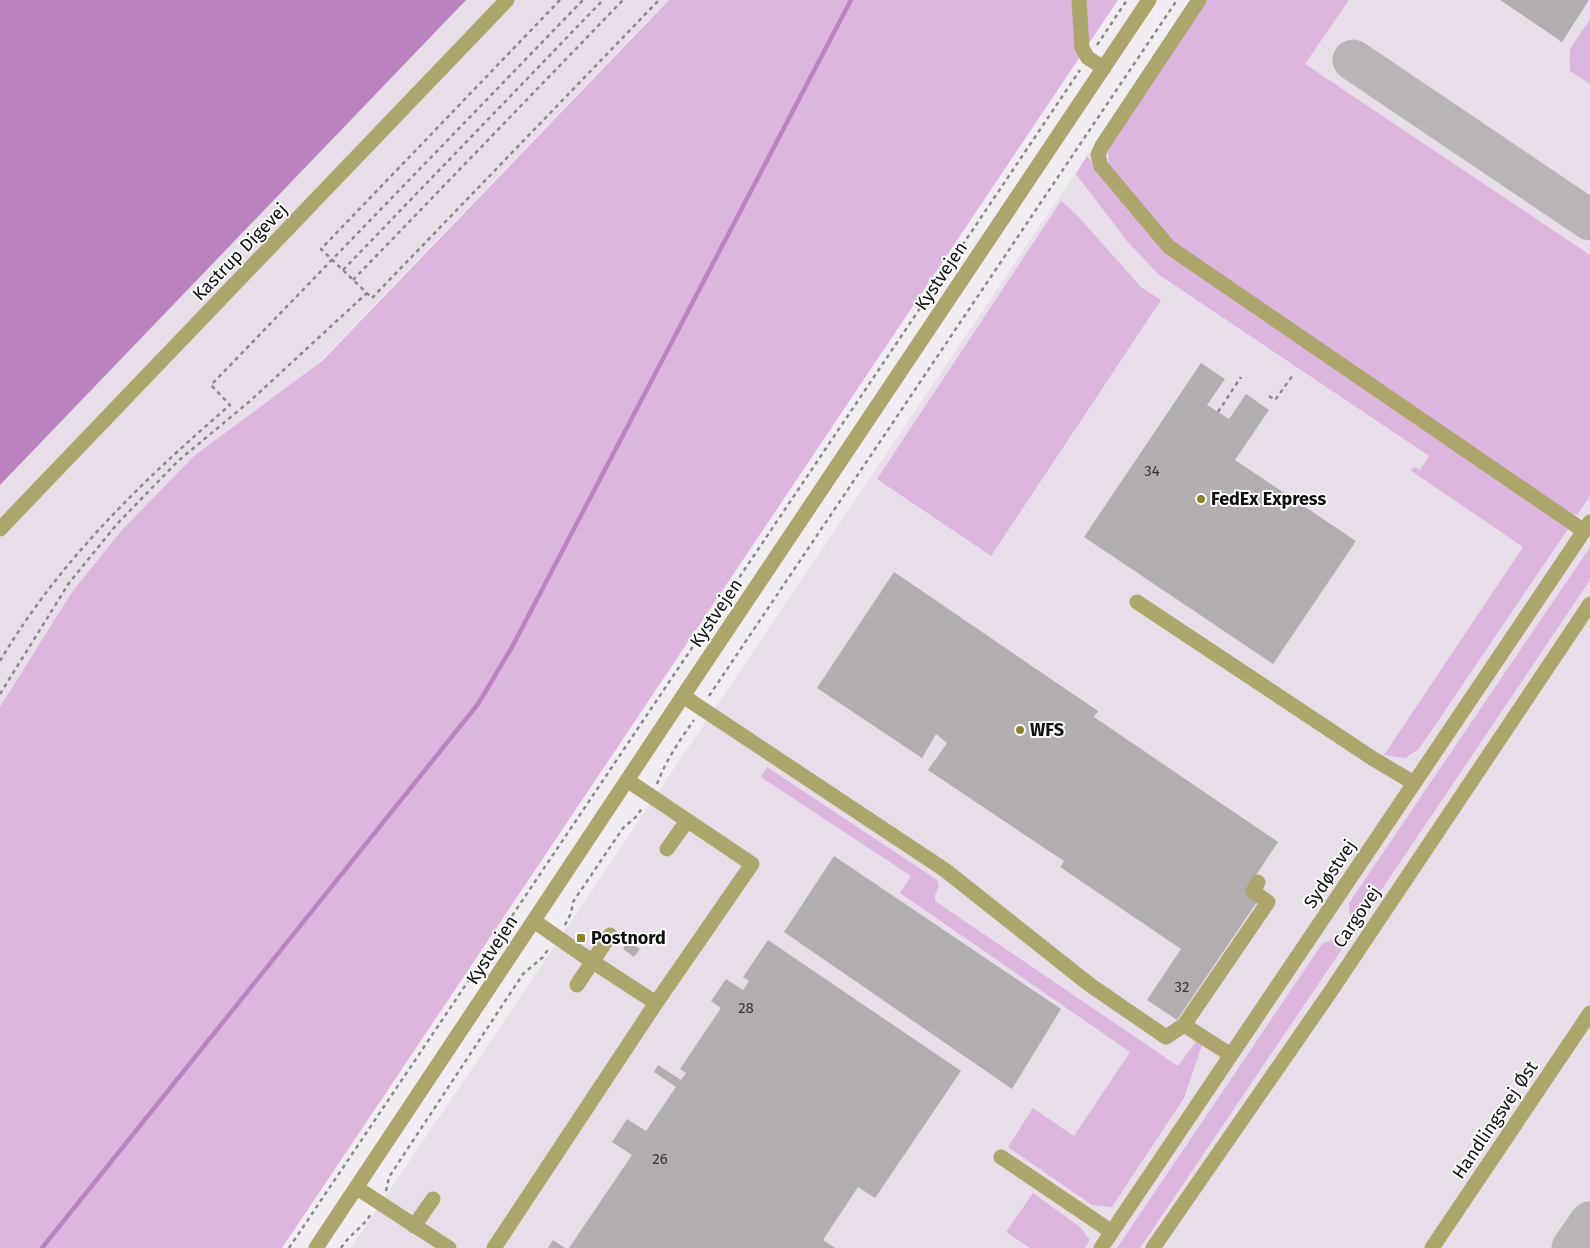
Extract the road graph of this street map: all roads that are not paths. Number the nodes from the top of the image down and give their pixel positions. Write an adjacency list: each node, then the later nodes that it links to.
1 (507, 0): 7 (street, Kastrup Digevej)
2 (1080, 0): 5 (street)
3 (1149, 0): 5 (street, Kystvejen)
4 (1200, 0): 6 (street)
5 (1104, 68): 10 (street, Kystvejen)
6 (1587, 526): 12 (street, Sydøstvej)
7 (0, 529)
8 (1137, 602): 12 (street)
9 (1590, 604): 33 (street, Cargovej)
10 (683, 696): 11 (street, Kystvejen); 22 (street)
11 (627, 780): 13 (street); 16 (street, Kystvejen)
12 (1414, 783): 23 (street, Sydøstvej)
13 (687, 821): 14 (street); 20 (street)
14 (667, 849)
15 (1258, 882): 22 (street)
16 (534, 921): 18 (street); 25 (street, Kystvejen)
17 (610, 935): 18 (street)
18 (593, 962): 19 (street); 20 (street)
19 (577, 985)
20 (656, 1003): 31 (street)
21 (1590, 1013): 34 (street, Handlingsvej Øst)
22 (1184, 1026): 23 (street)
23 (1231, 1055): 28 (street, Sydøstvej)
24 (1002, 1157): 28 (street)
25 (357, 1188): 27 (street); 29 (street, Kystvejen)
26 (433, 1199): 27 (street)
27 (414, 1226): 30 (street)
28 (1112, 1232): 32 (street, Sydøstvej)
29 (316, 1248)
30 (449, 1248)
31 (494, 1248)
32 (1101, 1248)
33 (1153, 1248)
34 (1432, 1248)

